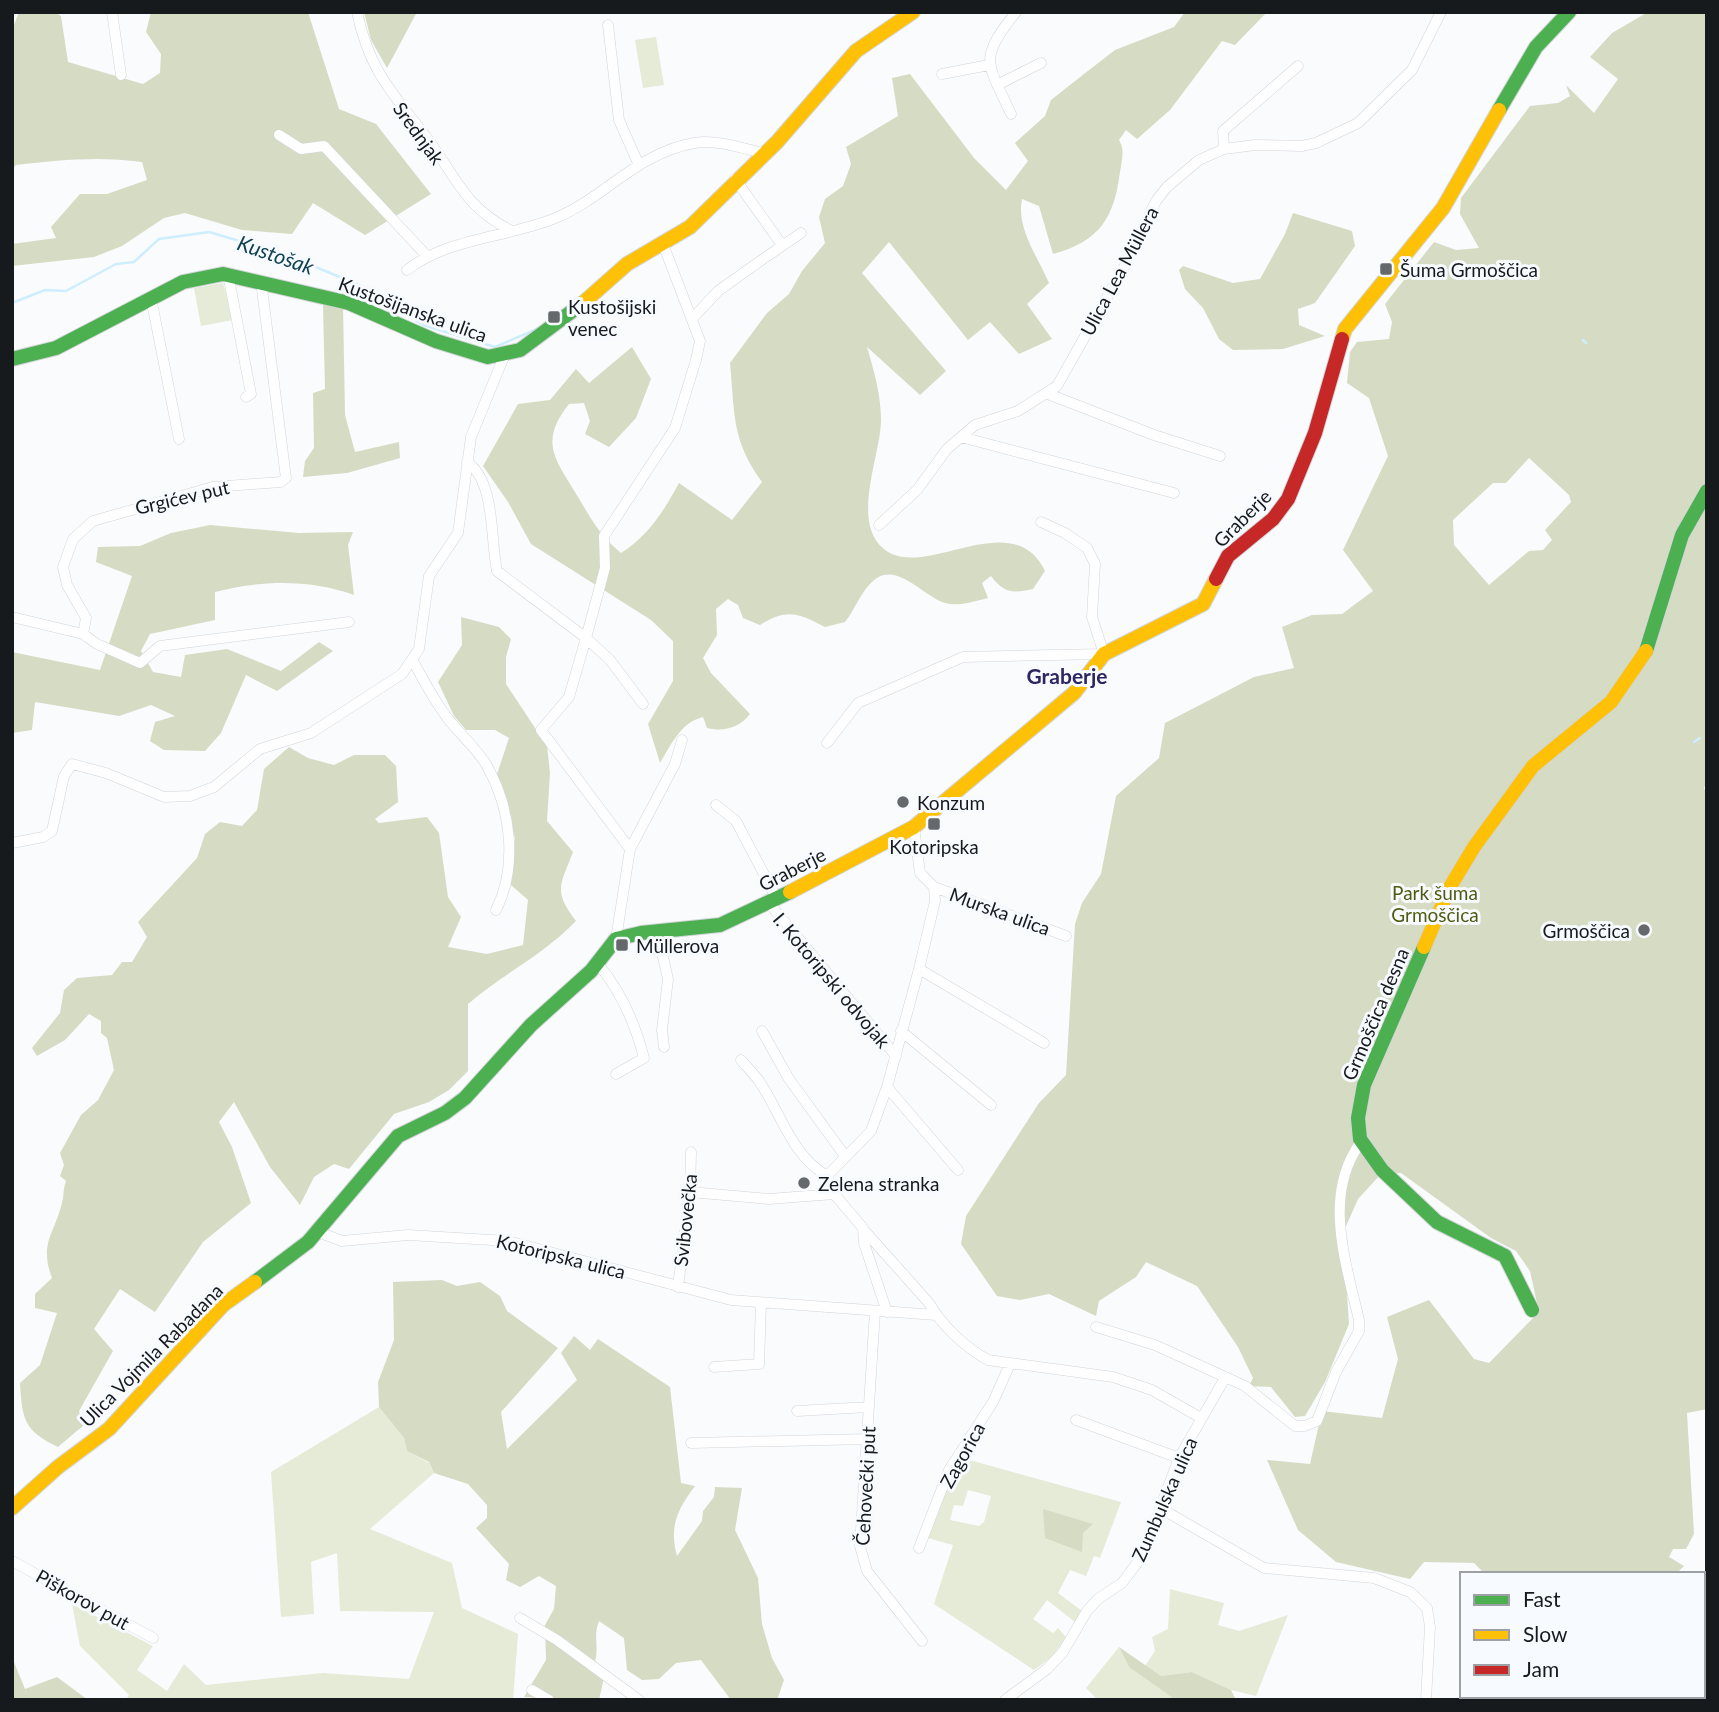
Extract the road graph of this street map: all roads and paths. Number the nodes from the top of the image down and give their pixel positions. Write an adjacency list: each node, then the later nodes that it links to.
1 (112, 12): 12 (street)
2 (358, 12): 20 (street, Srednjak)
3 (913, 12): 17 (street, Kustošijanska ulica)
4 (1016, 12): 9 (street)
5 (1441, 12): 16 (street, Ulica Lea Müllera)
6 (1569, 12): 46 (street, Graberje)
7 (608, 25): 18 (street)
8 (1041, 63): 13 (street)
9 (989, 65): 11 (street); 13 (street)
10 (1298, 66): 16 (street)
11 (942, 74)
12 (121, 75)
13 (997, 85): 14 (street)
14 (1011, 114)
15 (279, 135): 24 (street)
16 (1224, 149): 32 (street, Ulica Lea Müllera)
17 (762, 153): 18 (street); 19 (street, Kustošijanska ulica)
18 (638, 163): 20 (street)
19 (735, 180): 22 (street, Kustošijanska ulica); 23 (street)
20 (512, 231): 24 (street)
21 (801, 233): 23 (street)
22 (663, 244): 29 (street); 30 (street, Kustošijanska ulica)
23 (782, 245): 29 (street)
24 (426, 255): 25 (street)
25 (407, 270)
26 (228, 274): 27 (street, Kustošijanska ulica); 28 (street, Kustošijanska ulica); 33 (street)
27 (261, 281): 30 (street, Kustošijanska ulica); 44 (street, Grgićev put)
28 (151, 298): 31 (street, Kustošijanska ulica); 35 (street)
29 (692, 319): 45 (street)
30 (505, 354): 37 (street)
31 (12, 359)
32 (1048, 394): 34 (street, Ulica Lea Müllera); 36 (street)
33 (246, 397)
34 (961, 437): 39 (street); 41 (street, Ulica Lea Müllera)
35 (179, 439)
36 (1220, 456)
37 (467, 462): 45 (street); 47 (street)
38 (1707, 491): 72 (street, Grmoščica desna)
39 (1174, 493)
40 (1041, 522): 46 (street)
41 (879, 525)
42 (12, 617): 44 (street)
43 (349, 622): 44 (street)
44 (83, 634)
45 (586, 638): 48 (street); 54 (street)
46 (1104, 654): 50 (street); 52 (street, Graberje)
47 (413, 661): 53 (street); 57 (street)
48 (643, 704)
49 (682, 740): 54 (street)
50 (827, 743)
51 (716, 806): 56 (street, I. Kotoripski odvojak)
52 (914, 827): 55 (street); 56 (street, Graberje)
53 (12, 843)
54 (631, 849): 60 (street)
55 (934, 887): 59 (street, Murska ulica); 62 (street)
56 (773, 901): 58 (street, Graberje); 67 (street, I. Kotoripski odvojak)
57 (496, 910)
58 (657, 931): 60 (street, Graberje); 66 (street)
59 (1066, 936)
60 (616, 939): 61 (street)
61 (598, 964): 69 (street); 80 (street)
62 (919, 969): 64 (street); 65 (street)
63 (762, 1031): 74 (street)
64 (901, 1031): 67 (street); 71 (street)
65 (1044, 1044)
66 (664, 1047)
67 (896, 1056): 70 (street)
68 (741, 1060): 76 (street)
69 (616, 1074)
70 (887, 1087): 74 (street); 75 (street)
71 (991, 1105)
72 (1361, 1142): 83 (street); 90 (street)
73 (691, 1152): 77 (street, Svibovečka)
74 (845, 1156): 76 (street)
75 (958, 1170)
76 (827, 1176): 78 (street)
77 (690, 1192): 78 (street); 81 (street, Svibovečka)
78 (834, 1194): 79 (street)
79 (863, 1228): 85 (street); 86 (street)
80 (318, 1232): 81 (street, Kotoripska ulica); 98 (street, Ulica Vojmila Rabadana)
81 (678, 1287): 82 (street, Kotoripska ulica)
82 (761, 1303): 84 (street, Kotoripska ulica); 89 (street)
83 (1532, 1310)
84 (875, 1311): 85 (street, Kotoripska ulica); 91 (street, Čehovečki put)
85 (887, 1312): 86 (street, Kotoripska ulica)
86 (936, 1315): 88 (street)
87 (1096, 1327): 90 (street)
88 (1010, 1364): 93 (street); 100 (street, Zagorica)
89 (713, 1367)
90 (1225, 1378): 93 (street, Zumbulska ulica)
91 (869, 1407): 92 (street); 95 (street, Čehovečki put)
92 (797, 1411)
93 (1201, 1418): 97 (street, Zumbulska ulica)
94 (1076, 1420): 97 (street)
95 (867, 1440): 96 (street); 104 (street, Čehovečki put)
96 (691, 1443)
97 (1179, 1458): 99 (street, Zumbulska ulica)
98 (12, 1508)
99 (1160, 1508): 108 (street, Zumbulska ulica); 109 (street)
100 (919, 1548)
101 (12, 1561): 103 (street, Piškorov put)
102 (520, 1618): 107 (street)
103 (153, 1638)
104 (922, 1641)
105 (532, 1690): 106 (street)
106 (549, 1700)
107 (639, 1700)
108 (1005, 1700)
109 (1426, 1700)

